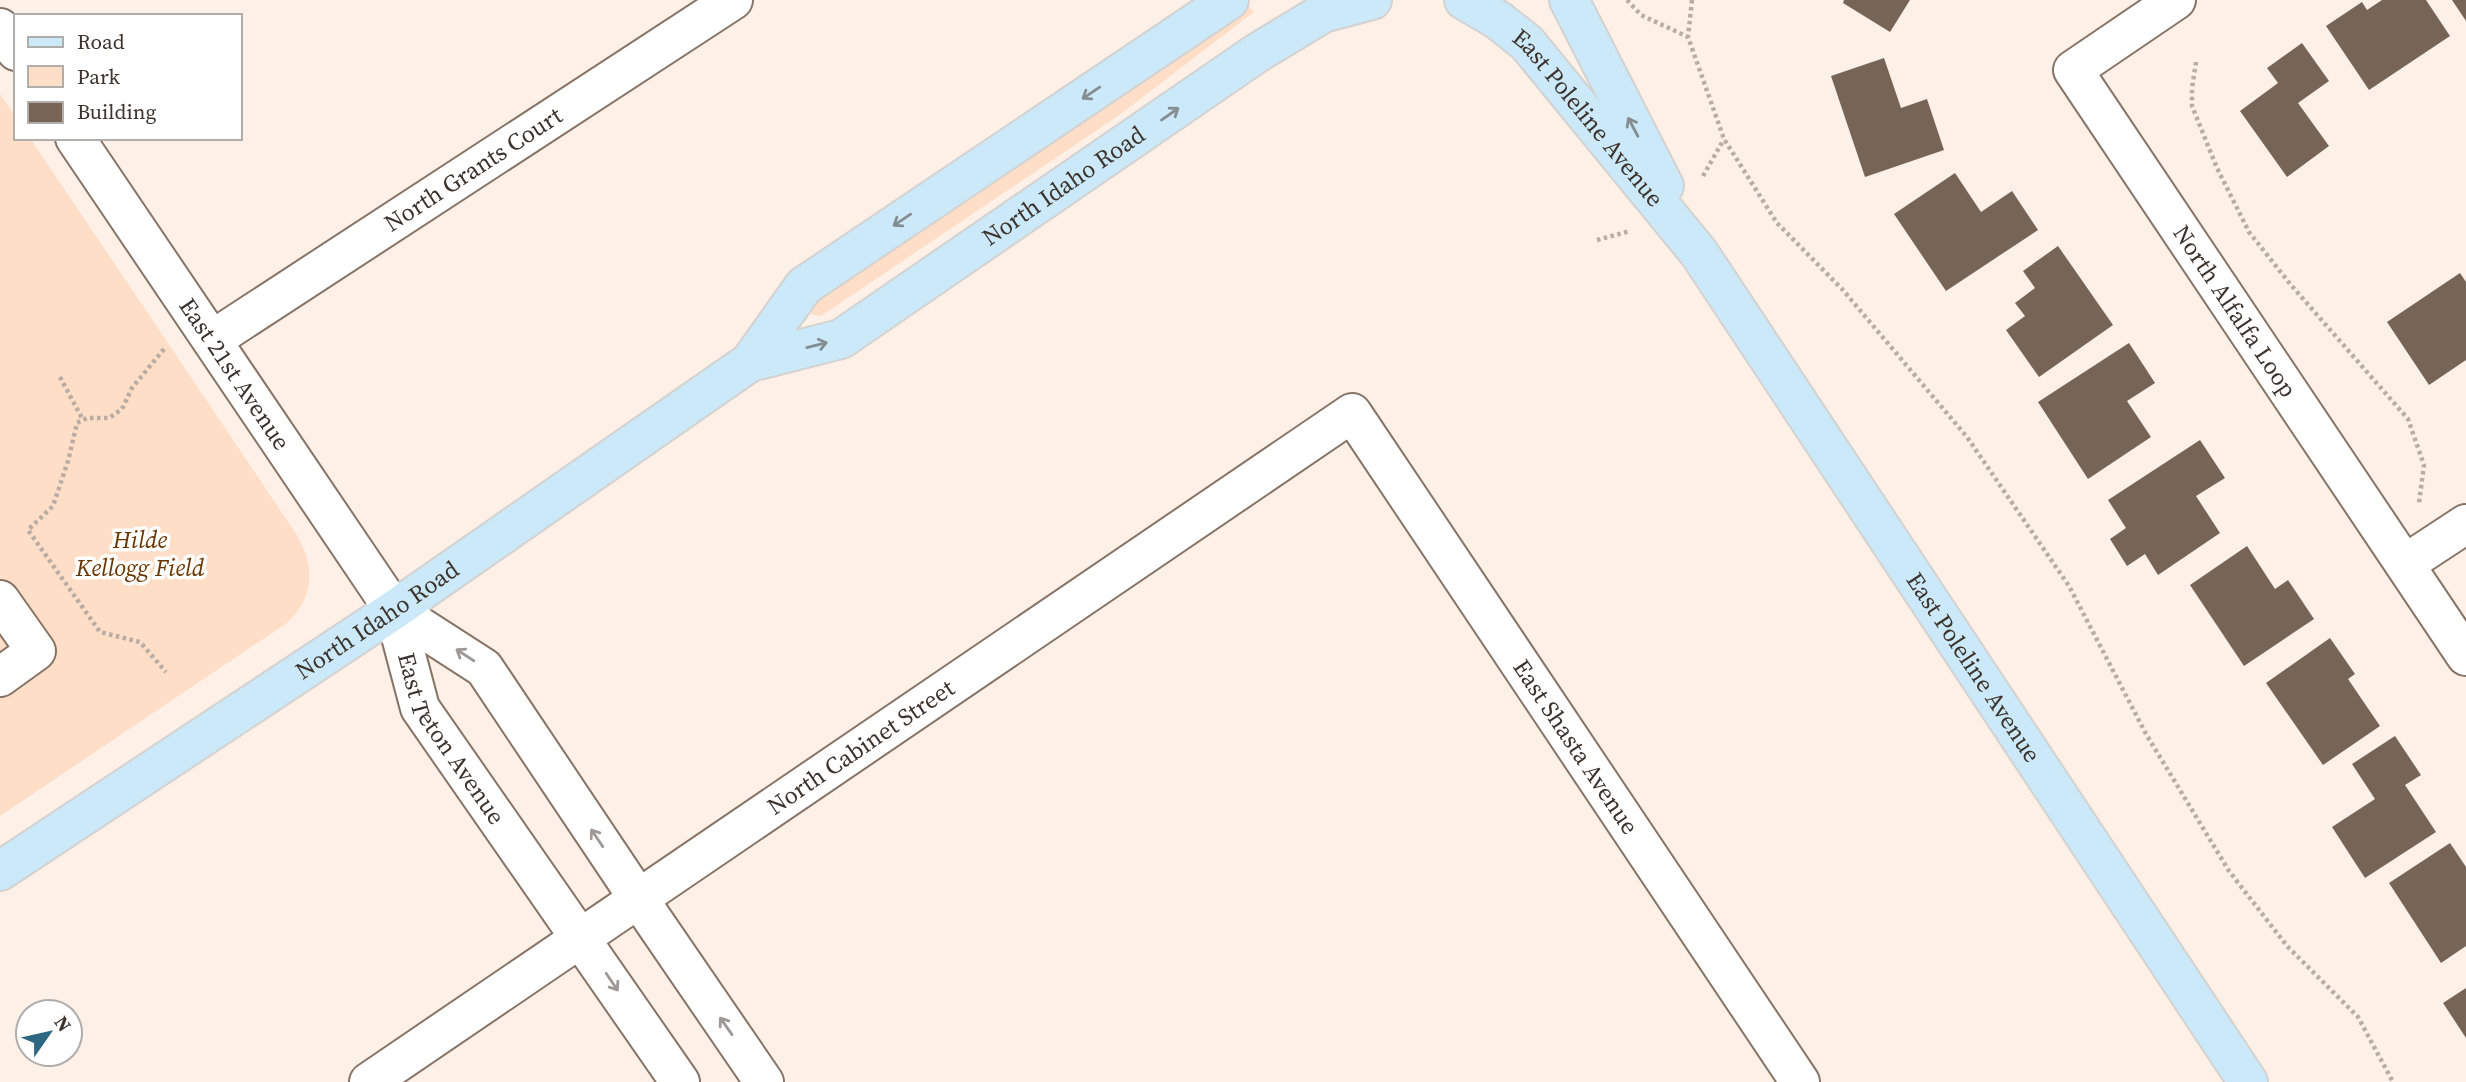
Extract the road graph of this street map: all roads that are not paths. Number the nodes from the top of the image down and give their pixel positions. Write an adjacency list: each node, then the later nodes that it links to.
1 (733, 0): 11 (street, North Grants Court)
2 (1229, 0): 12 (main road, North Idaho Road, one-way to 12)
3 (1372, 0): 12 (main road, North Idaho Road, one-way to 3)
4 (1464, 0): 10 (main road, East Poleline Avenue)
5 (1569, 0): 10 (main road, East Poleline Avenue, one-way to 5)
6 (2176, 0): 15 (street, North Alfalfa Loop)
7 (0, 28): 8 (street)
8 (14, 48)
9 (76, 140): 11 (street, East 21st Avenue)
10 (1699, 253): 27 (main road, East Poleline Avenue)
11 (212, 340): 17 (street, East 21st Avenue)
12 (750, 362): 17 (main road, North Idaho Road)
13 (1352, 413): 21 (street, North Cabinet Street); 26 (street, East Shasta Avenue)
14 (2466, 524): 15 (street)
15 (2405, 564): 18 (street, North Alfalfa Loop)
16 (0, 600): 19 (street)
17 (394, 610): 20 (main road, North Idaho Road); 21 (street, East Teton Avenue, one-way to 17); 22 (street, East Teton Avenue)
18 (2466, 656)
19 (0, 677)
20 (0, 871)
21 (638, 898): 22 (street, North Cabinet Street); 25 (street, East Teton Avenue, one-way to 21)
22 (581, 937): 23 (street, North Cabinet Street); 24 (street, East Teton Avenue, one-way to 24)
23 (369, 1082)
24 (680, 1082)
25 (764, 1082)
26 (1800, 1082)
27 (2249, 1082)

